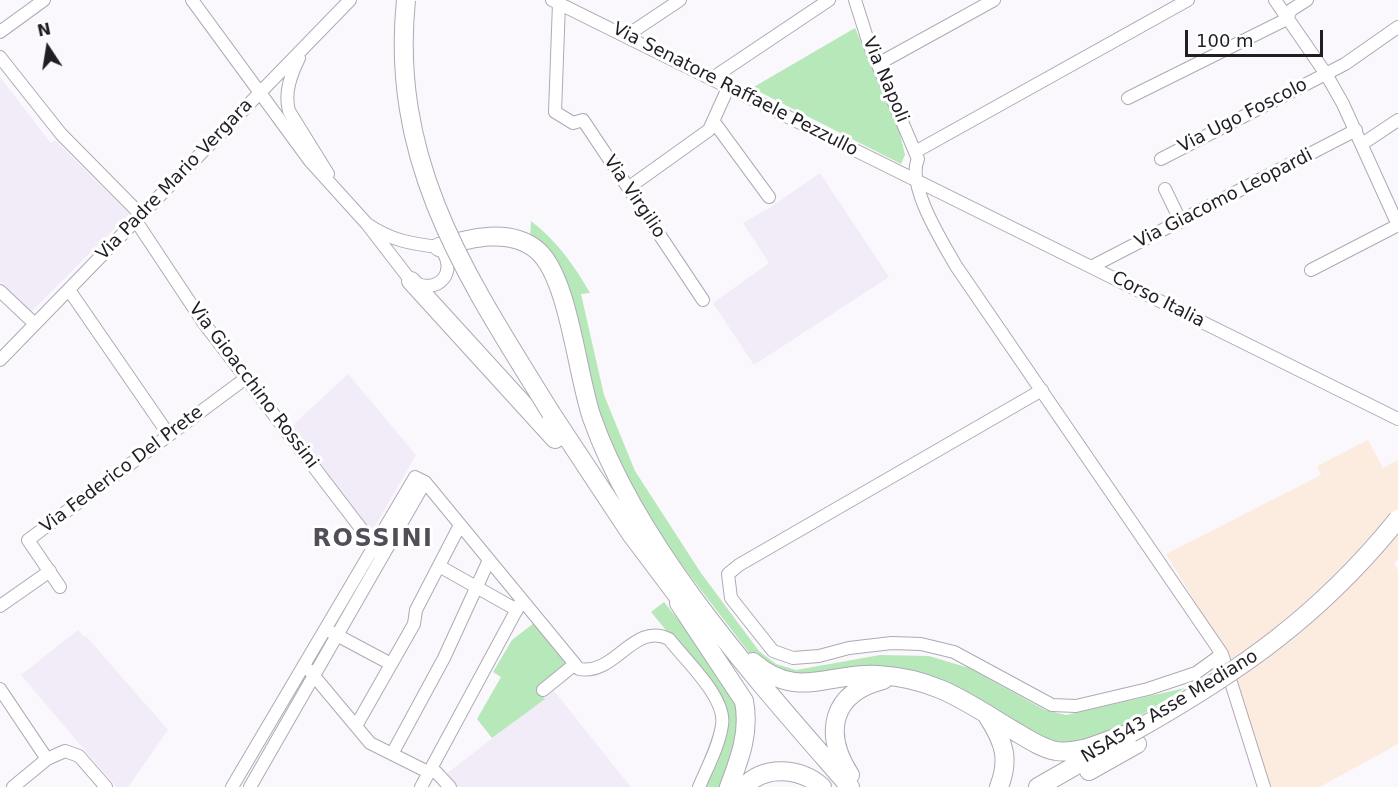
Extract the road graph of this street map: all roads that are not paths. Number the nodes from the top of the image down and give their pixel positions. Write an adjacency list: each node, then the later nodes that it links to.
1 (44, 0): 17 (street)
2 (350, 0): 19 (street, Via Padre Mario Vergara)
3 (406, 0): 57 (highway, bridge)
4 (679, 0): 18 (street)
5 (804, 0): 14 (street)
6 (828, 0): 14 (street)
7 (855, 0): 21 (street, Via Napoli)
8 (994, 0): 21 (street)
9 (1188, 0): 31 (street)
10 (1275, 0): 15 (street)
11 (1306, 0): 15 (street)
12 (197, 2): 25 (street)
13 (556, 2): 18 (street, Via Senatore Raffaele Pezzullo); 34 (street, Via Virgilio)
14 (812, 11): 23 (street)
15 (1287, 19): 22 (street); 26 (street)
16 (1398, 27): 22 (street, Via Ugo Foscolo)
17 (0, 32)
18 (626, 36): 23 (street, Via Senatore Raffaele Pezzullo)
19 (304, 48): 25 (street, Via Padre Mario Vergara); 36 (street)
20 (0, 57): 38 (street, Via Gioacchino Rossini)
21 (878, 64): 31 (street, Via Napoli)
22 (1326, 74): 29 (street); 32 (street, Via Ugo Foscolo)
23 (711, 79): 24 (street, Via Senatore Raffaele Pezzullo)
24 (728, 88): 28 (street); 33 (street, Via Senatore Raffaele Pezzullo)
25 (261, 92): 36 (street); 38 (street, Via Padre Mario Vergara)
26 (1128, 98)
27 (1398, 120): 30 (street)
28 (714, 122): 34 (street); 37 (street)
29 (1356, 130): 30 (street); 39 (street, Via Giacomo Leopardi)
30 (1362, 144): 41 (street)
31 (917, 156): 33 (street, Via Napoli)
32 (1161, 159)
33 (917, 181): 43 (street, Corso Italia); 52 (street)
34 (628, 188): 48 (street, Via Virgilio)
35 (1166, 189): 39 (street)
36 (338, 194): 40 (street)
37 (769, 197)
38 (138, 218): 46 (street, Via Padre Mario Vergara); 51 (street, Via Gioacchino Rossini)
39 (1182, 222): 43 (street, Via Giacomo Leopardi)
40 (367, 224): 42 (street); 45 (street)
41 (1398, 225): 44 (street)
42 (439, 247): 45 (street); 63 (highway)
43 (1091, 267): 53 (street, Corso Italia)
44 (1311, 270)
45 (411, 281): 57 (highway)
46 (69, 290): 49 (street, Via Padre Mario Vergara); 54 (street)
47 (0, 291): 49 (street)
48 (704, 300)
49 (35, 324): 50 (street, Via Padre Mario Vergara)
50 (0, 360)
51 (246, 378): 54 (street, Via Federico Del Prete); 59 (street, Via Gioacchino Rossini)
52 (1042, 390): 70 (street); 70 (street)
53 (1398, 419)
54 (169, 435): 62 (street, Via Federico Del Prete)
55 (1398, 519): 80 (highway, NSA543 Asse Mediano, bridge)
56 (460, 525): 59 (street); 60 (street); 61 (street)
57 (631, 534): 63 (highway)
58 (1398, 538): 80 (highway, NSA543 Asse Mediano)
59 (378, 552): 69 (street)
60 (489, 560): 65 (street); 66 (street)
61 (439, 566): 65 (street); 71 (street)
62 (50, 571): 64 (street); 67 (street)
63 (673, 580): 68 (highway); 91 (highway); 94 (highway)
64 (60, 587)
65 (476, 587): 66 (street); 81 (street)
66 (519, 605): 72 (street); 83 (street)
67 (0, 606)
68 (717, 627): 75 (highway); 95 (highway)
69 (331, 632): 71 (street); 73 (street); 74 (street)
70 (1222, 654): 101 (street)
71 (391, 664): 79 (street)
72 (575, 664): 77 (street); 90 (street)
73 (304, 666): 74 (street); 86 (street)
74 (315, 674): 79 (street); 87 (street)
75 (897, 677): 78 (highway); 96 (highway)
76 (0, 689): 82 (street)
77 (543, 690)
78 (985, 713): 80 (highway); 97 (highway)
79 (356, 726): 81 (street)
80 (1134, 739): 98 (highway, NSA543 Asse Mediano); 99 (highway, NSA543 Asse Mediano); 100 (highway)
81 (392, 754): 83 (street)
82 (47, 759): 84 (street); 85 (street)
83 (428, 772): 88 (street); 89 (street)
84 (13, 787)
85 (106, 787)
86 (232, 787)
87 (250, 787)
88 (421, 787)
89 (450, 787)
90 (699, 787)
91 (729, 787)
92 (744, 787): 93 (highway)
93 (822, 787)
94 (835, 787)
95 (850, 787)
96 (857, 787)
97 (999, 787)
98 (1038, 787)
99 (1061, 787)
100 (1090, 787)
101 (1264, 787)

